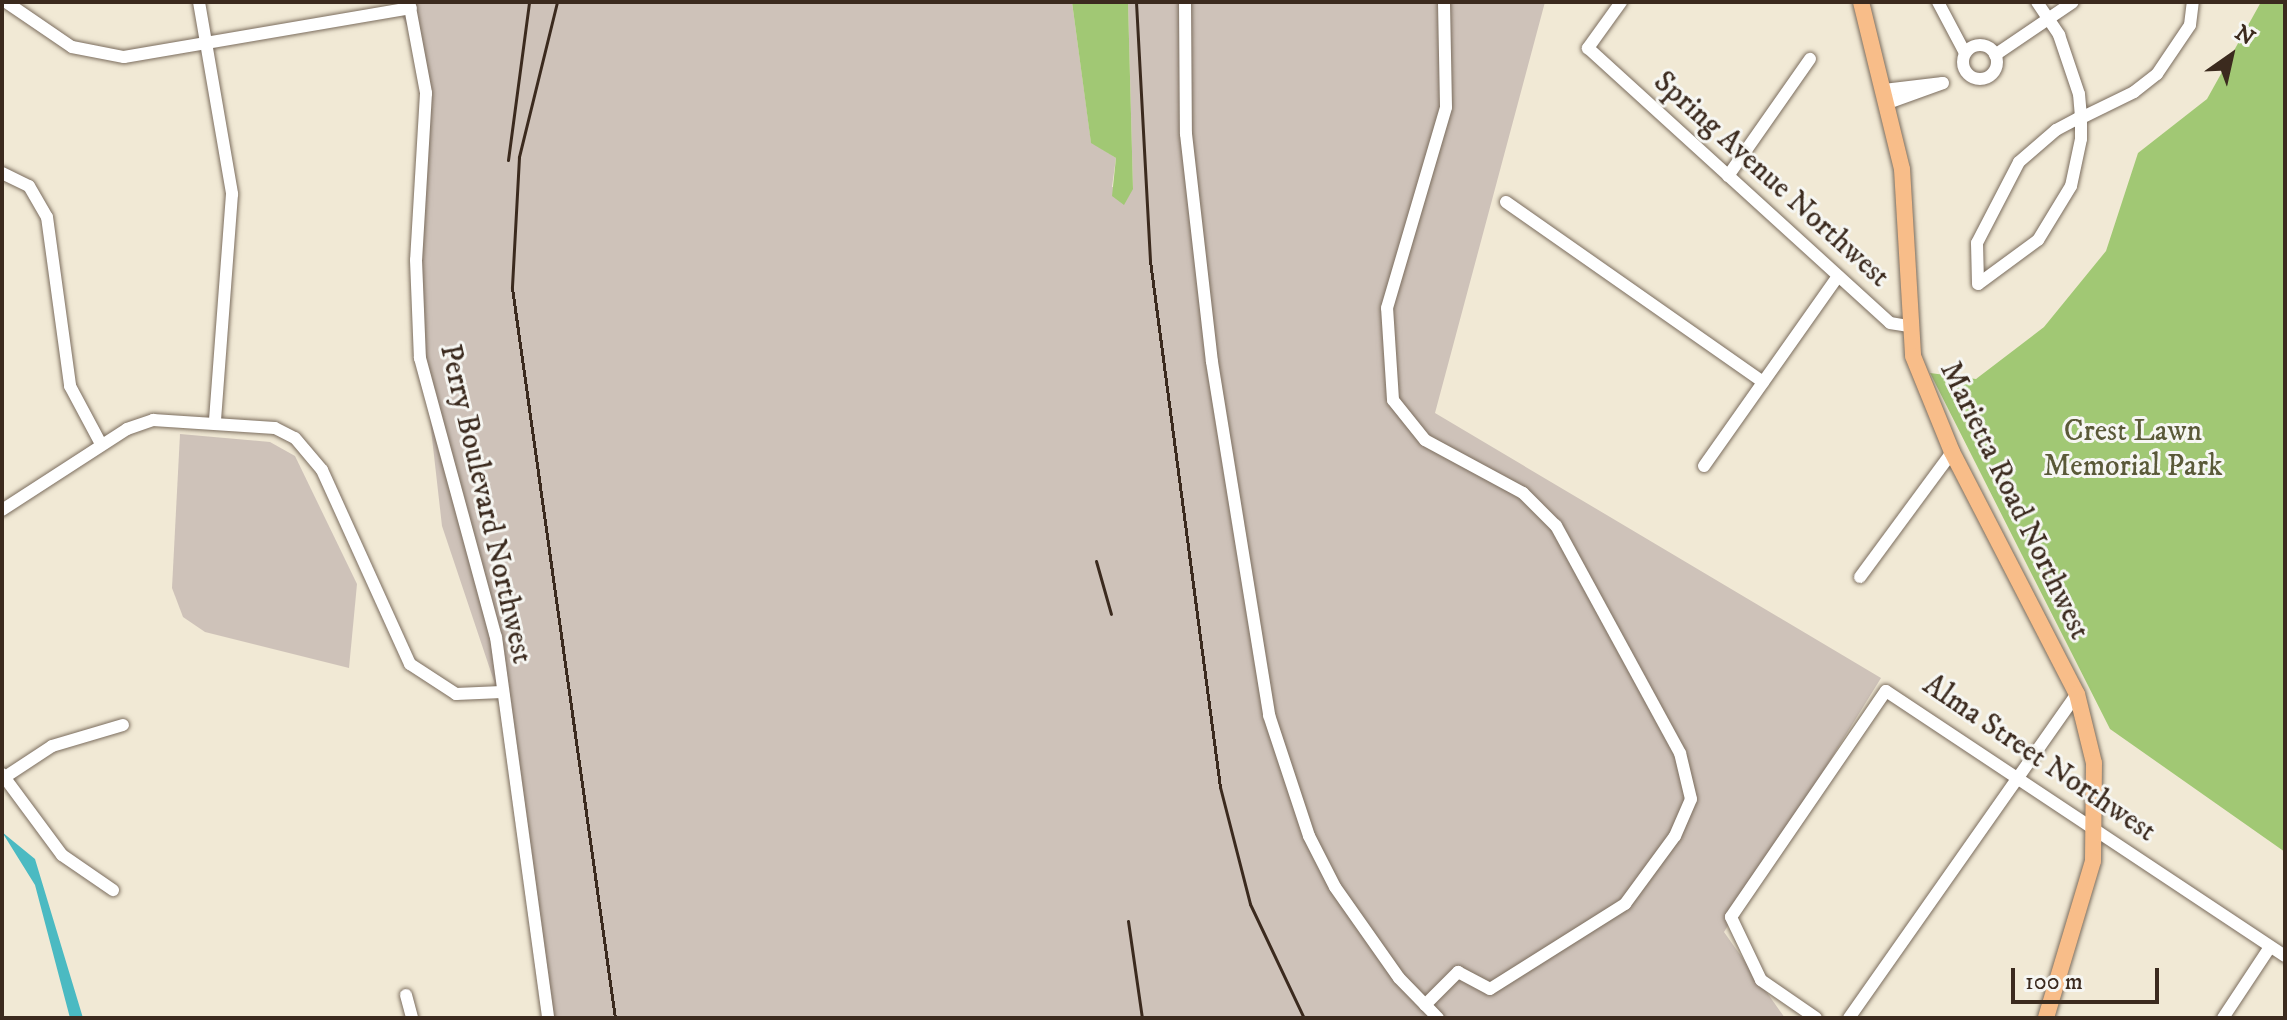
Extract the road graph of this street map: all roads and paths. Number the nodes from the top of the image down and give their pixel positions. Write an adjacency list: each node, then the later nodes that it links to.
1 (6, 2): 13 (street)
2 (199, 2): 13 (street)
3 (1185, 2): 41 (street)
4 (1444, 2): 41 (street)
5 (1621, 2): 21 (street, Spring Avenue Northwest)
6 (1861, 2): 18 (main road, Marietta Road Northwest)
7 (1938, 2): 14 (street)
8 (2037, 2): 12 (street)
9 (2073, 2): 12 (street)
10 (2193, 2): 19 (street)
11 (410, 5): 13 (street); 32 (street, Perry Boulevard Northwest)
12 (2050, 20): 15 (street); 19 (street)
13 (208, 44): 26 (street)
14 (1965, 53): 15 (street); 17 (street)
15 (1995, 55): 17 (street)
16 (1810, 59): 21 (street)
17 (1967, 74): 18 (street)
18 (1886, 96): 24 (main road, Marietta Road Northwest)
19 (2081, 118): 19 (street)
20 (2, 173): 27 (street)
21 (1728, 176): 23 (street, Spring Avenue Northwest)
22 (1506, 202): 25 (street)
23 (1838, 276): 24 (street, Spring Avenue Northwest); 25 (street)
24 (1908, 326): 28 (main road, Marietta Road Northwest)
25 (1763, 382): 29 (street)
26 (215, 421): 27 (street); 32 (street)
27 (101, 444): 30 (street)
28 (1952, 452): 31 (street); 33 (main road, Marietta Road Northwest)
29 (1704, 466)
30 (2, 510)
31 (1860, 577)
32 (502, 692): 43 (street, Perry Boulevard Northwest)
33 (2077, 694): 35 (street); 37 (main road, Marietta Road Northwest)
34 (123, 725): 36 (street)
35 (2016, 774): 37 (street, Alma Street Northwest); 45 (street, Alma Street Northwest); 46 (street)
36 (4, 775): 38 (street)
37 (2097, 830): 39 (street, Alma Street Northwest); 47 (main road, Marietta Road Northwest)
38 (113, 890)
39 (2278, 951): 48 (street)
40 (406, 995): 42 (street)
41 (1425, 1005): 44 (street)
42 (412, 1018)
43 (548, 1018)
44 (1438, 1018)
45 (1816, 1018)
46 (1849, 1018)
47 (2046, 1018)
48 (2223, 1018)

